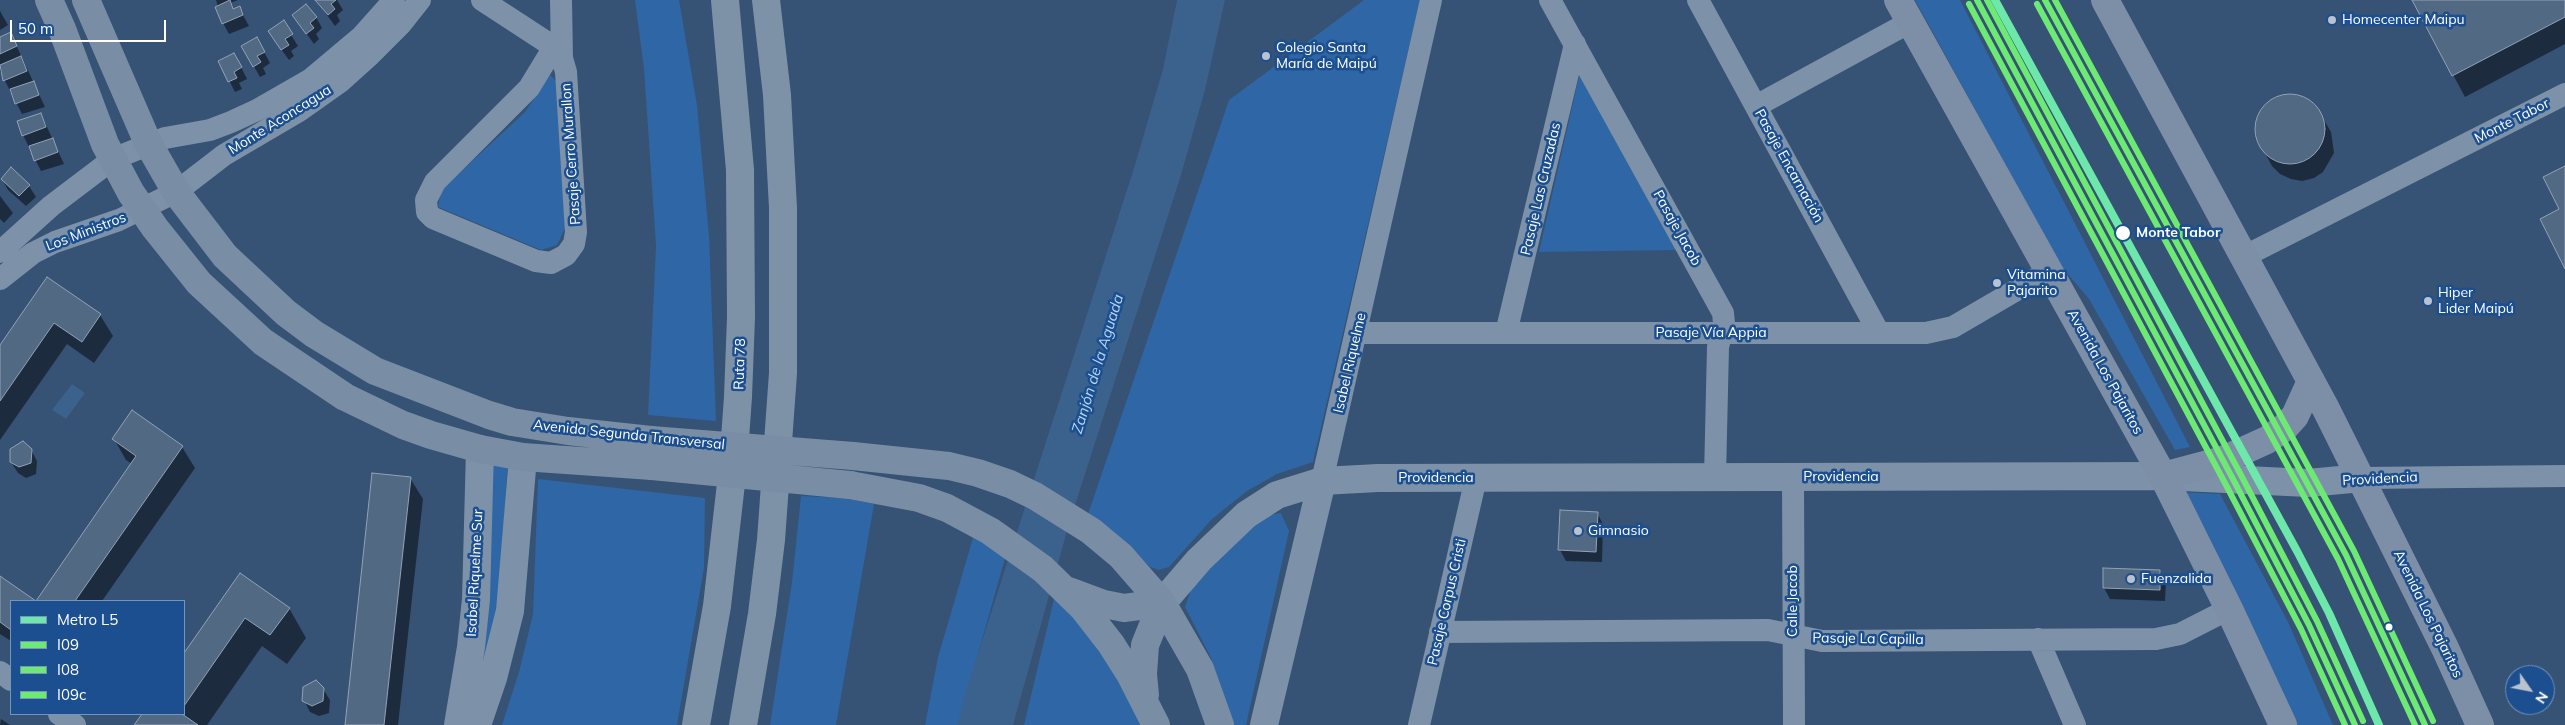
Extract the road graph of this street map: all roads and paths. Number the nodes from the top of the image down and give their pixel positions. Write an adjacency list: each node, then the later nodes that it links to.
1 (49, 0): 19 (main road, Avenida Segunda Transversal)
2 (86, 0): 18 (main road, Avenida Segunda Transversal)
3 (394, 0): 18 (street, Monte Aconcagua)
4 (420, 0): 20 (street, Monte Aconcagua)
5 (482, 0): 15 (street)
6 (561, 0): 15 (street, Pasaje Cerro Murallon)
7 (766, 0): 54 (highway)
8 (1431, 0): 26 (street, Isabel Riquelme)
9 (1550, 0): 14 (street, Pasaje Jacob)
10 (1698, 0): 17 (street, Pasaje Encarnación)
11 (2105, 0): 23 (main road, Avenida Los Pajaritos)
12 (724, 5): 53 (highway, Ruta 78)
13 (1904, 11): 17 (street); 24 (main road, Avenida Los Pajaritos)
14 (1575, 44): 27 (street, Pasaje Las Cruzadas); 28 (street, Pasaje Jacob)
15 (558, 52): 15 (street, Pasaje Cerro Murallon)
16 (2565, 94): 23 (street, Monte Tabor)
17 (1756, 106): 29 (street, Pasaje Encarnación)
18 (148, 143): 19 (street); 20 (main road, Avenida Segunda Transversal)
19 (113, 159): 21 (main road, Avenida Segunda Transversal); 22 (street)
20 (176, 192): 21 (street, Los Ministros); 31 (main road, Avenida Segunda Transversal)
21 (142, 210): 25 (street, Los Ministros); 32 (main road, Avenida Segunda Transversal)
22 (0, 252)
23 (2245, 256): 30 (main road, Avenida Los Pajaritos)
24 (2049, 271): 29 (street, Pasaje Vía Appia); 35 (main road, Avenida Los Pajaritos)
25 (0, 279)
26 (1357, 333): 27 (street, Pasaje Vía Appia); 41 (street, Isabel Riquelme)
27 (1506, 333): 28 (street, Pasaje Vía Appia)
28 (1722, 333): 29 (street, Pasaje Vía Appia); 37 (street, Pasaje Jacob)
29 (1879, 333)
30 (2311, 381): 35 (main road); 40 (main road, Avenida Los Pajaritos)
31 (489, 415): 33 (main road, Avenida Segunda Transversal); 34 (main road)
32 (480, 449): 34 (main road, Avenida Segunda Transversal); 51 (street, Isabel Riquelme Sur)
33 (651, 453): 34 (main road, Avenida Segunda Transversal); 42 (main road, Avenida Segunda Transversal, bridge); 43 (main road, Avenida Segunda Transversal, bridge)
34 (524, 457): 52 (street)
35 (2163, 476): 38 (street, Providencia); 40 (street, Providencia); 44 (main road, Avenida Los Pajaritos)
36 (2565, 476): 40 (street, Providencia)
37 (1715, 477): 38 (street, Providencia); 39 (street, Providencia)
38 (1793, 477): 46 (street, Calle Jacob)
39 (1476, 478): 41 (street, Providencia); 45 (street, Pasaje Corpus Cristi)
40 (2362, 478): 61 (main road, Avenida Los Pajaritos)
41 (1322, 481): 43 (street, Providencia); 56 (street, Isabel Riquelme)
42 (1064, 588): 43 (main road); 48 (main road, Avenida Segunda Transversal)
43 (1162, 603): 48 (main road); 55 (main road, Avenida Segunda Transversal)
44 (2229, 609): 47 (street, Pasaje La Capilla); 60 (main road, Avenida Los Pajaritos)
45 (1440, 632): 46 (street, Pasaje La Capilla); 57 (street, Pasaje Corpus Cristi)
46 (1793, 635): 47 (street, Pasaje La Capilla); 58 (street, Calle Jacob)
47 (2038, 639): 59 (street)
48 (1151, 714)
49 (60, 715): 50 (street)
50 (75, 725)
51 (458, 725)
52 (477, 725)
53 (696, 725)
54 (743, 725)
55 (1220, 725)
56 (1264, 725)
57 (1419, 725)
58 (1794, 725)
59 (2075, 725)
60 (2283, 725)
61 (2480, 725)

